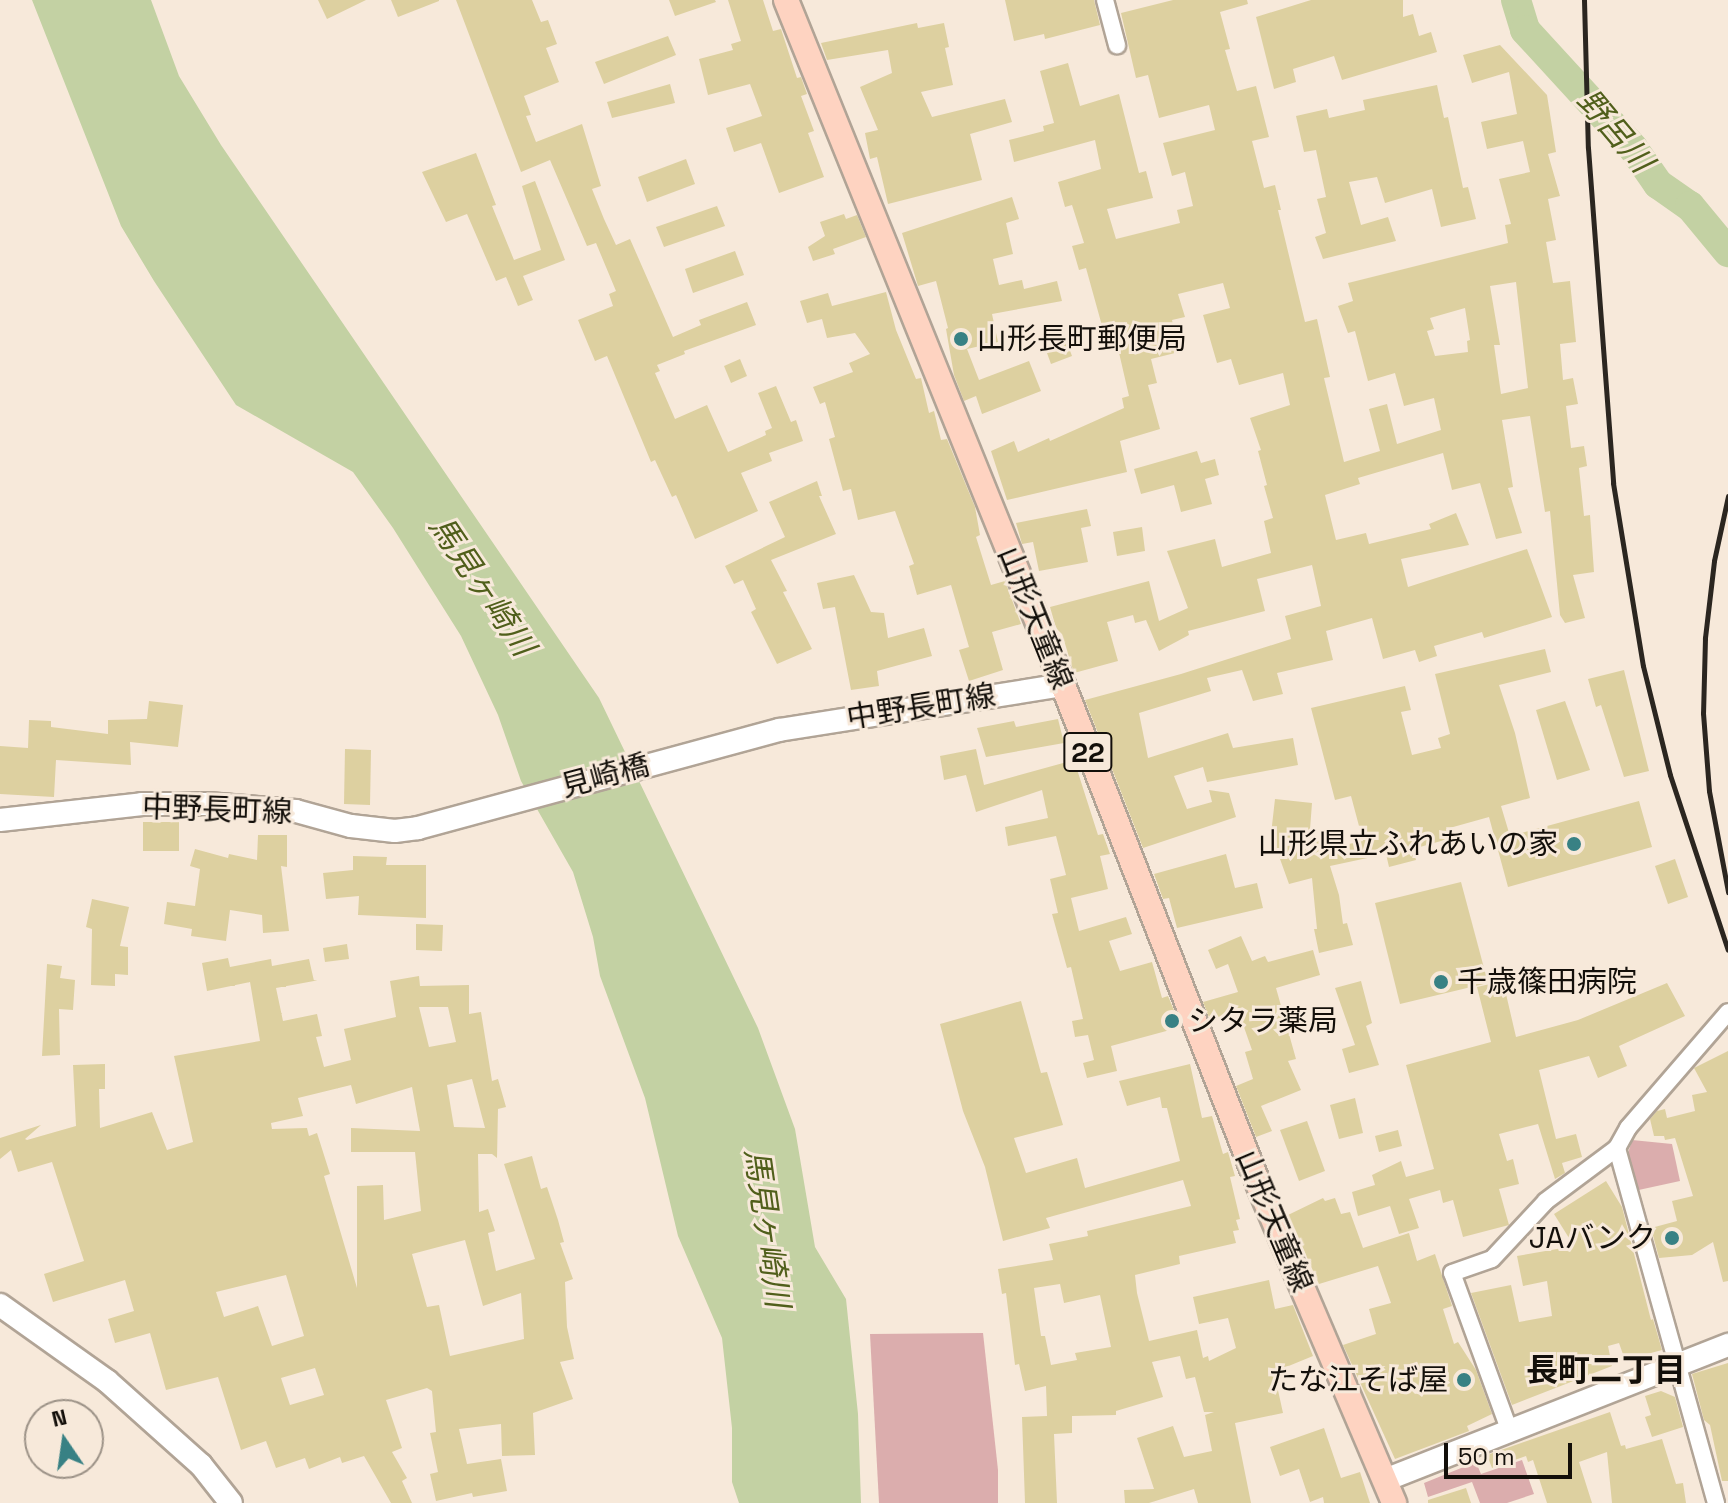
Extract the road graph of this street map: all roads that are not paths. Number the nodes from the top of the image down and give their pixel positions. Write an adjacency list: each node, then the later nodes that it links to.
1 (786, 0): 4 (main road, 山形天童線 / 22)
2 (1105, 0): 3 (street)
3 (1117, 45)
4 (1063, 685): 5 (main road, 中野長町線); 14 (main road, 山形天童線 / 22)
5 (779, 730): 7 (main road, 見崎橋)
6 (0, 820): 7 (main road, 中野長町線)
7 (431, 823)
8 (1728, 1012): 9 (street)
9 (1617, 1148): 12 (street); 13 (street)
10 (0, 1305): 15 (main road)
11 (1728, 1345): 12 (main road)
12 (1678, 1365): 13 (main road); 16 (street)
13 (1510, 1432): 14 (main road)
14 (1390, 1492)
15 (231, 1503)
16 (1716, 1503)

